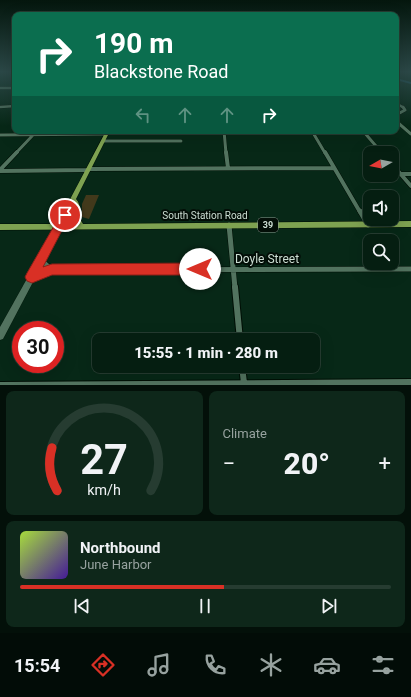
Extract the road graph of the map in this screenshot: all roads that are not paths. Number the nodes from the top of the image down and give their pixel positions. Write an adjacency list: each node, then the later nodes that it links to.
1 (399, 104): 4 (street)
2 (0, 106): 3 (street)
3 (12, 106)
4 (399, 113)
5 (399, 124): 11 (street)
6 (58, 134): 13 (street)
7 (107, 134): 14 (main road)
8 (224, 134): 17 (street)
9 (314, 134): 18 (street)
10 (366, 134): 16 (street)
11 (411, 134)
12 (0, 135): 13 (street)
13 (33, 135): 20 (street)
14 (103, 141): 15 (street); 19 (main road)
15 (181, 141)
16 (376, 146)
17 (228, 168): 18 (street); 19 (street)
18 (334, 168): 25 (street)
19 (88, 170): 20 (street); 24 (main road)
20 (0, 171)
21 (400, 174): 22 (street); 23 (street)
22 (411, 174)
23 (411, 186)
24 (73, 200): 31 (main road); 32 (main road)
25 (363, 217)
26 (399, 224): 27 (main road, South Station Road / 39)
27 (411, 224)
28 (229, 225): 29 (main road, South Station Road / 39); 32 (main road, South Station Road / 39); 34 (street)
29 (363, 225)
30 (0, 227): 31 (main road, South Station Road / 39)
31 (59, 227): 32 (main road, South Station Road / 39); 33 (main road)
32 (82, 227)
33 (41, 260): 36 (street); 37 (main road)
34 (233, 269): 35 (street, Doyle Street); 36 (street, Doyle Street); 39 (street)
35 (411, 269)
36 (52, 270): 37 (street, Doyle Street)
37 (32, 277): 38 (main road)
38 (1, 332)
39 (239, 333)
40 (243, 373): 42 (street)
41 (411, 382): 42 (street)
42 (244, 383): 43 (street)
43 (0, 385)

